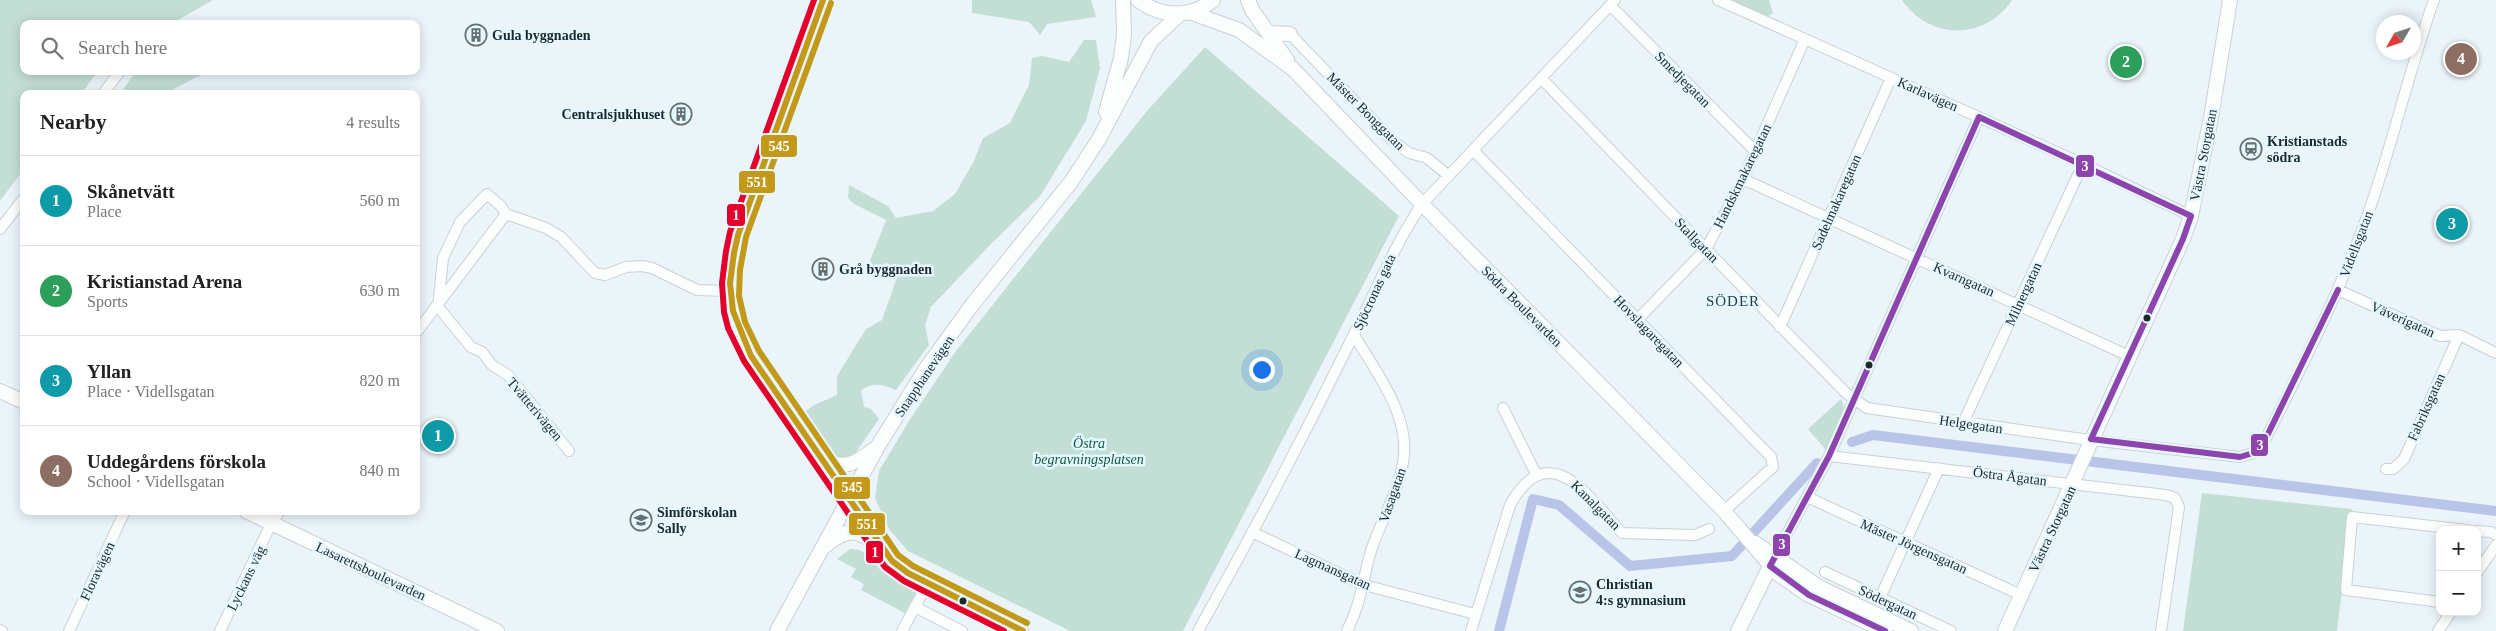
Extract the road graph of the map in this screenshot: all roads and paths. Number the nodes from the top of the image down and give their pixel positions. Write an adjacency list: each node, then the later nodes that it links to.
1 (1123, 0): 19 (main road, Snapphanevägen)
2 (1138, 0): 9 (main road, Södra Boulevarden)
3 (1212, 0): 9 (main road, Snapphanevägen)
4 (1248, 0): 10 (main road, Södra Boulevarden)
5 (1718, 0): 12 (street, Karlavägen)
6 (2230, 0): 28 (main road, Västra Storgatan)
7 (1612, 3): 15 (street, Sjöcronas gata); 21 (street, Smedjegatan)
8 (2433, 4): 33 (street, Videllsgatan)
9 (1185, 13): 13 (main road, Södra Boulevarden); 19 (main road, Snapphanevägen)
10 (1269, 33): 11 (main road); 13 (main road, Södra Boulevarden)
11 (1290, 34): 23 (street, Mäster Bonggatan)
12 (1805, 39): 16 (street, Karlavägen); 21 (street, Handskmakaregatan)
13 (1293, 69): 26 (main road, Södra Boulevarden)
14 (117, 75): 17 (street)
15 (1541, 78): 20 (street, Sjöcronas gata); 31 (street, Stallgatan)
16 (1891, 78): 18 (street, Karlavägen); 29 (street, Sadelmakaregatan)
17 (106, 90)
18 (1979, 117): 22 (street, Karlavägen); 32 (street)
19 (1099, 139): 49 (main road, Snapphanevägen)
20 (1473, 150): 23 (street, Sjöcronas gata); 36 (street, Hovslagaregatan)
21 (1756, 152): 24 (street, Handskmakaregatan)
22 (2083, 164): 28 (street, Karlavägen); 34 (street, Milnergatan)
23 (1449, 176): 26 (street, Sjöcronas gata)
24 (1743, 179): 29 (street, Kvarngatan); 31 (street, Handskmakaregatan)
25 (20, 203): 30 (street)
26 (1422, 204): 39 (street, Sjöcronas gata); 59 (main road, Södra Boulevarden)
27 (506, 214): 35 (street); 35 (street); 52 (street)
28 (2191, 216): 42 (main road, Västra Storgatan)
29 (1829, 218): 32 (street, Kvarngatan); 38 (street, Sadelmakaregatan)
30 (0, 229)
31 (1706, 248): 36 (street, Handskmakaregatan); 38 (street, Stallgatan)
32 (1917, 258): 34 (street, Kvarngatan); 45 (street)
33 (2338, 290): 40 (street, Väverigatan); 48 (street, Videllsgatan)
34 (2018, 304): 42 (street, Kvarngatan); 47 (street, Milnergatan)
35 (438, 306): 37 (street); 50 (street, Tvätterivägen)
36 (1638, 320): 59 (street, Hovslagaregatan)
37 (420, 327)
38 (1780, 327): 45 (street, Stallgatan)
39 (1354, 335): 67 (street, Sjöcronas gata); 77 (street, Vasagatan)
40 (2459, 335): 41 (street, Väverigatan); 54 (street, Fabriksgatan)
41 (2496, 353)
42 (2129, 356): 48 (main road, Västra Storgatan)
43 (0, 390): 44 (main road)
44 (20, 400)
45 (1854, 400): 47 (street, Helgegatan); 51 (street)
46 (1503, 408): 55 (street)
47 (1963, 423): 48 (street, Helgegatan)
48 (2089, 444): 56 (main road, Västra Storgatan)
49 (878, 446): 52 (main road); 58 (main road, Snapphanevägen)
50 (569, 451)
51 (1829, 456): 53 (street, Östra Ågatan); 57 (street)
52 (822, 457): 58 (street)
53 (1939, 468): 56 (street, Östra Ågatan); 69 (street)
54 (2386, 469)
55 (1536, 474): 65 (street, Kanalgatan); 82 (street)
56 (2075, 478): 78 (main road, Västra Storgatan); 99 (street, Östra Ågatan)
57 (1807, 497): 69 (street, Mäster Jörgensgatan); 73 (street)
58 (848, 499): 71 (street); 72 (main road, Snapphanevägen)
59 (1724, 511): 73 (main road, Södra Boulevarden)
60 (123, 515): 84 (street, Floravägen)
61 (254, 515): 63 (main road, Lasarettsboulevarden)
62 (277, 515): 63 (street, Lyckans väg)
63 (271, 524): 85 (street, Lyckans väg); 86 (main road, Lasarettsboulevarden)
64 (2436, 527): 80 (street)
65 (1709, 529)
66 (2481, 531): 68 (street)
67 (1252, 532): 77 (street, Lagmansgatan); 91 (street, Sjöcronas gata)
68 (2496, 535)
69 (1905, 542): 78 (street, Mäster Jörgensgatan); 79 (street)
70 (2496, 545): 74 (street)
71 (882, 547): 72 (main road); 76 (street)
72 (820, 550): 87 (main road, Snapphanevägen)
73 (1772, 561): 94 (main road); 95 (main road, Södra Boulevarden); 96 (main road, Södra Boulevarden)
74 (2478, 571)
75 (1825, 572): 79 (street, Södergatan)
76 (928, 583): 81 (street); 90 (street)
77 (1364, 585): 82 (street, Lagmansgatan); 92 (street, Vasagatan)
78 (2021, 595): 98 (main road, Västra Storgatan)
79 (1880, 598): 97 (street, Södergatan)
80 (2436, 601)
81 (915, 607): 88 (street); 89 (street)
82 (1475, 614): 93 (street)
83 (2448, 616): 100 (street)
84 (69, 631)
85 (220, 631)
86 (497, 631)
87 (777, 631)
88 (902, 631)
89 (962, 631)
90 (1023, 631)
91 (1198, 631)
92 (1347, 631)
93 (1471, 631)
94 (1738, 631)
95 (1885, 631)
96 (1911, 631)
97 (1952, 631)
98 (2005, 631)
99 (2161, 631)
100 (2438, 631)

